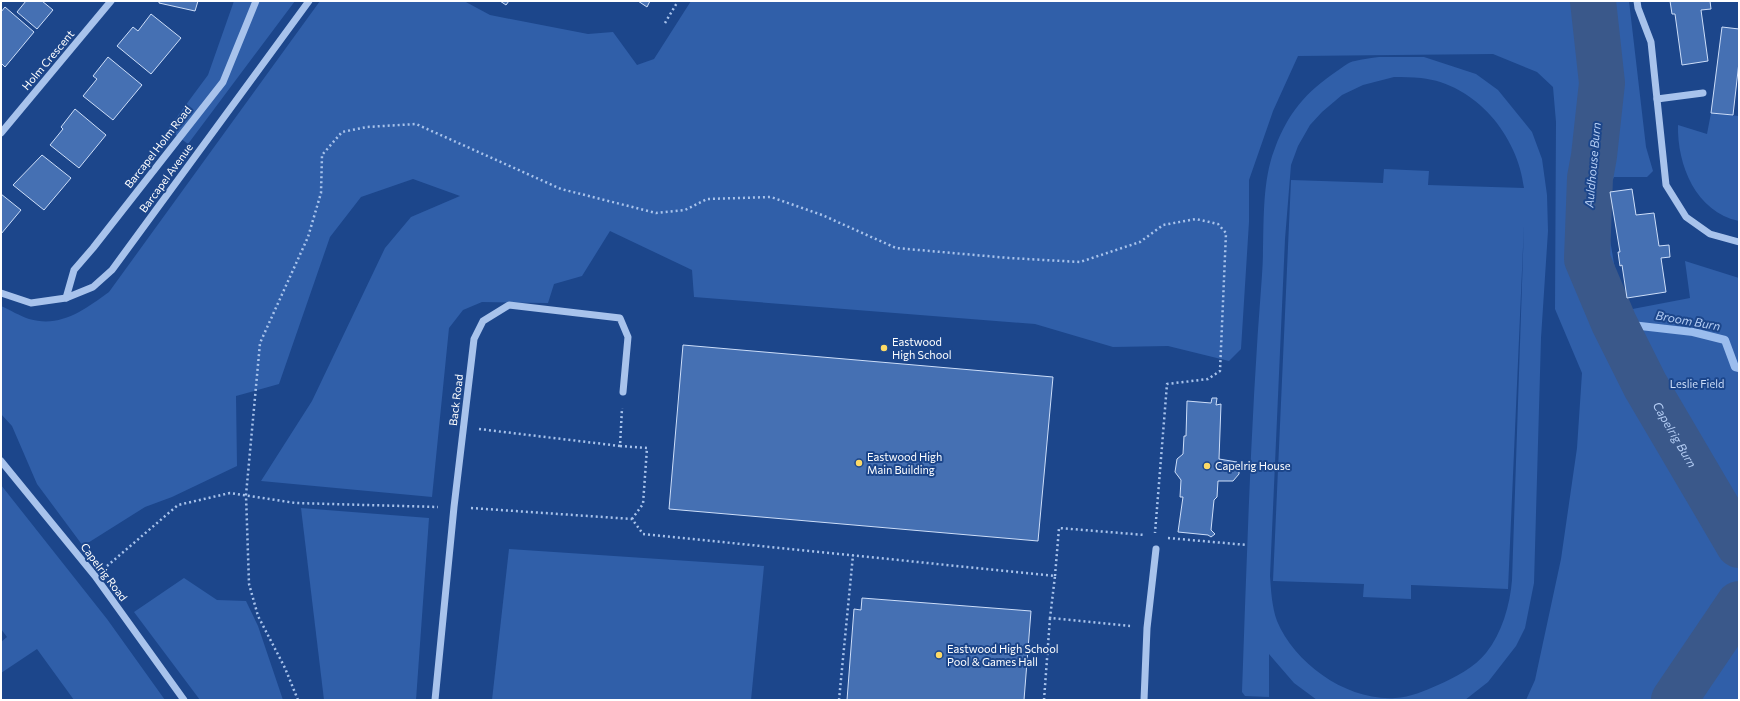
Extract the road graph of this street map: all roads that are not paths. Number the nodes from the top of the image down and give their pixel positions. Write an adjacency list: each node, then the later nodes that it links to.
1 (112, 1): 7 (street, Holm Crescent)
2 (256, 1): 10 (street, Barcapel Holm Road)
3 (308, 1): 10 (street, Barcapel Avenue)
4 (1637, 1): 6 (street)
5 (1703, 93): 6 (street)
6 (1657, 99): 8 (street)
7 (1, 133)
8 (1739, 242)
9 (1, 293): 10 (street, Barcapel Avenue)
10 (66, 298)
11 (624, 392): 15 (street, Back Road)
12 (1, 461): 14 (street, Capelrig Road)
13 (1156, 549): 16 (street)
14 (184, 700)
15 (436, 700)
16 (1144, 700)

